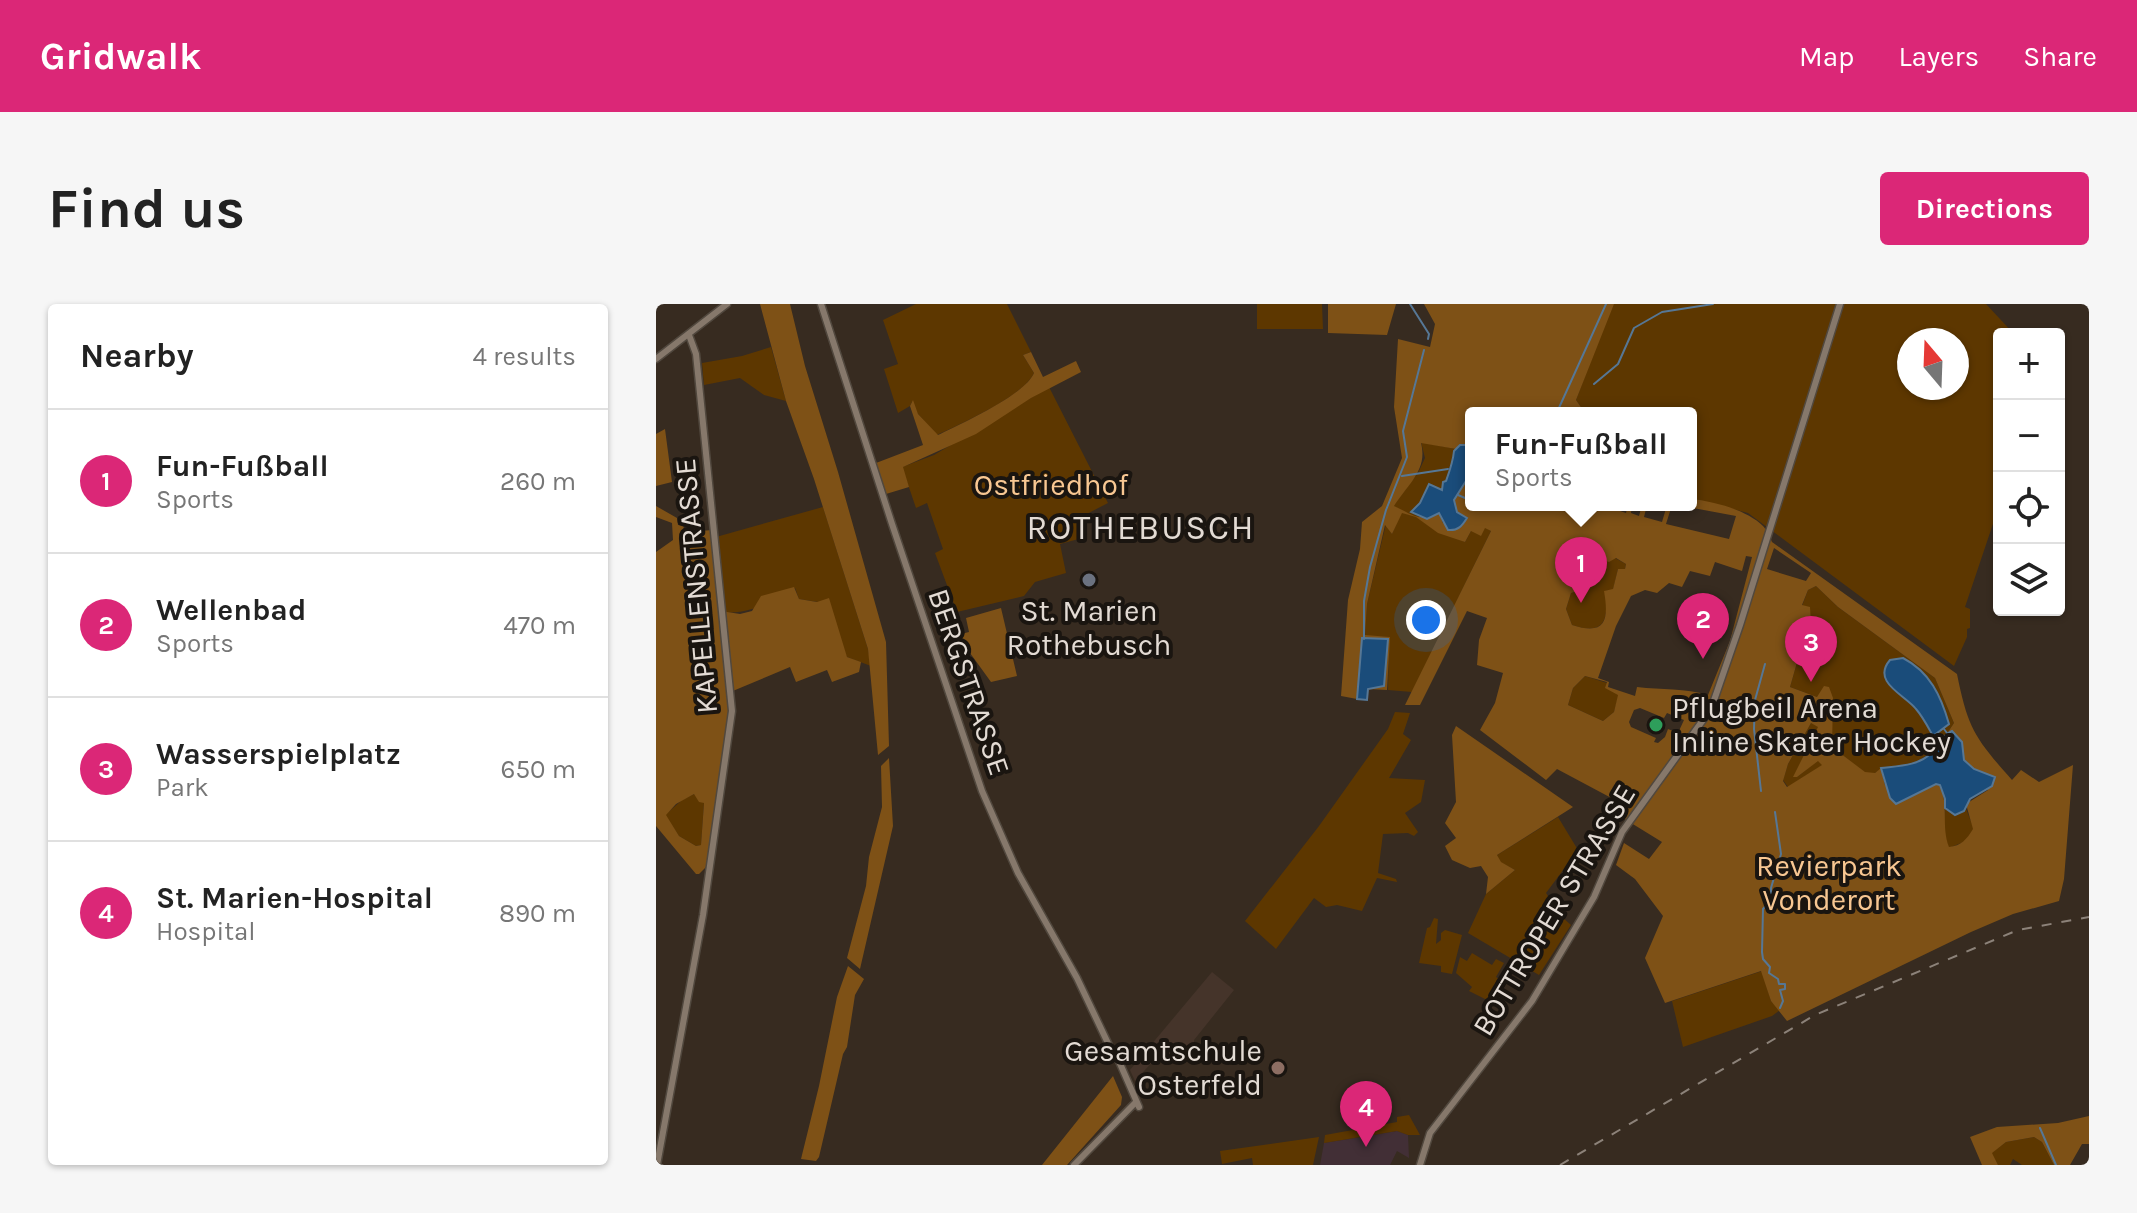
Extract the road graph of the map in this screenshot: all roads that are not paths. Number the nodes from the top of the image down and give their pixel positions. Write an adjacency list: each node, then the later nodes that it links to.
1 (727, 304): 4 (street)
2 (821, 304): 7 (street, BERGSTRASSE)
3 (1840, 304): 8 (street, BOTTROPER STRASSE)
4 (689, 335): 5 (street); 6 (street, KAPELLENSTRASSE)
5 (656, 359)
6 (657, 1165)
7 (1074, 1165)
8 (1420, 1165)

